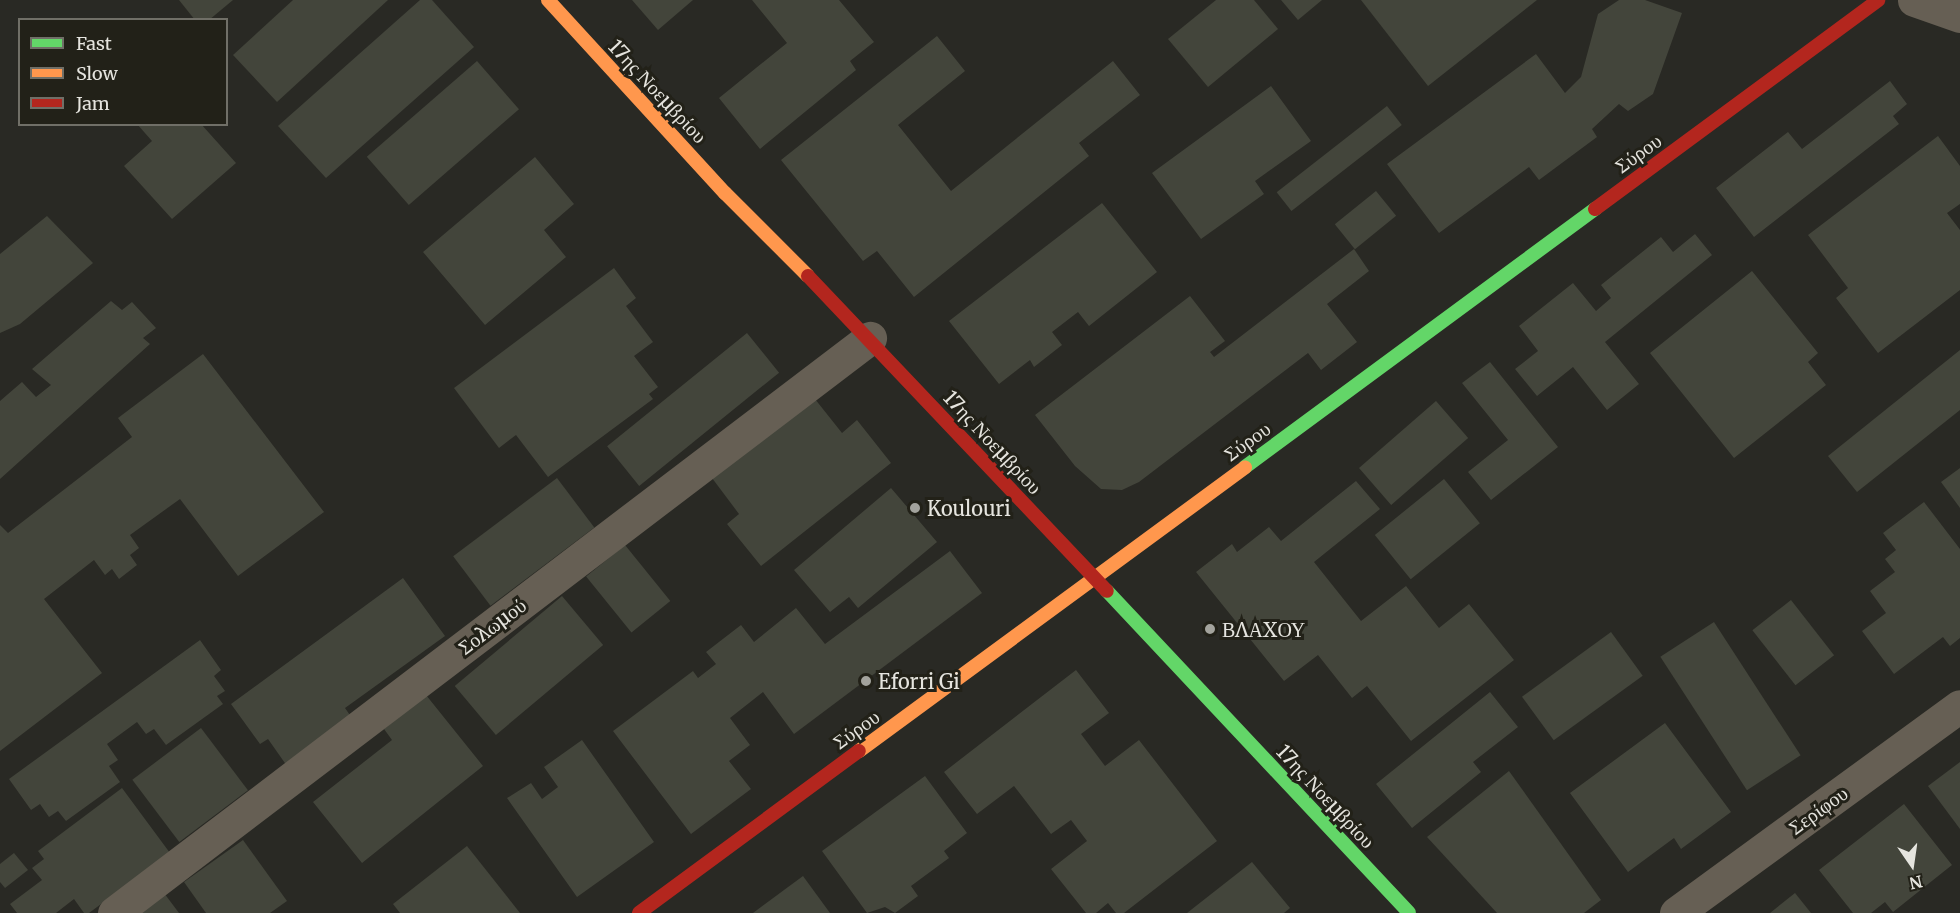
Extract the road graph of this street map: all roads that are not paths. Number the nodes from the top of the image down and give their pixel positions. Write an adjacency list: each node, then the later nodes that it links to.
1 (548, 0): 5 (street, 17ης Νοεμβρίου)
2 (1878, 0): 6 (street, Σύρου)
3 (1914, 0): 4 (street)
4 (1960, 16)
5 (870, 338): 6 (street, 17ης Νοεμβρίου); 8 (street, Σολωμού)
6 (1095, 578): 9 (street, Σύρου); 10 (street, 17ης Νοεμβρίου)
7 (1960, 706): 11 (street, Σερίφου)
8 (114, 913)
9 (639, 913)
10 (1409, 913)
11 (1676, 913)

